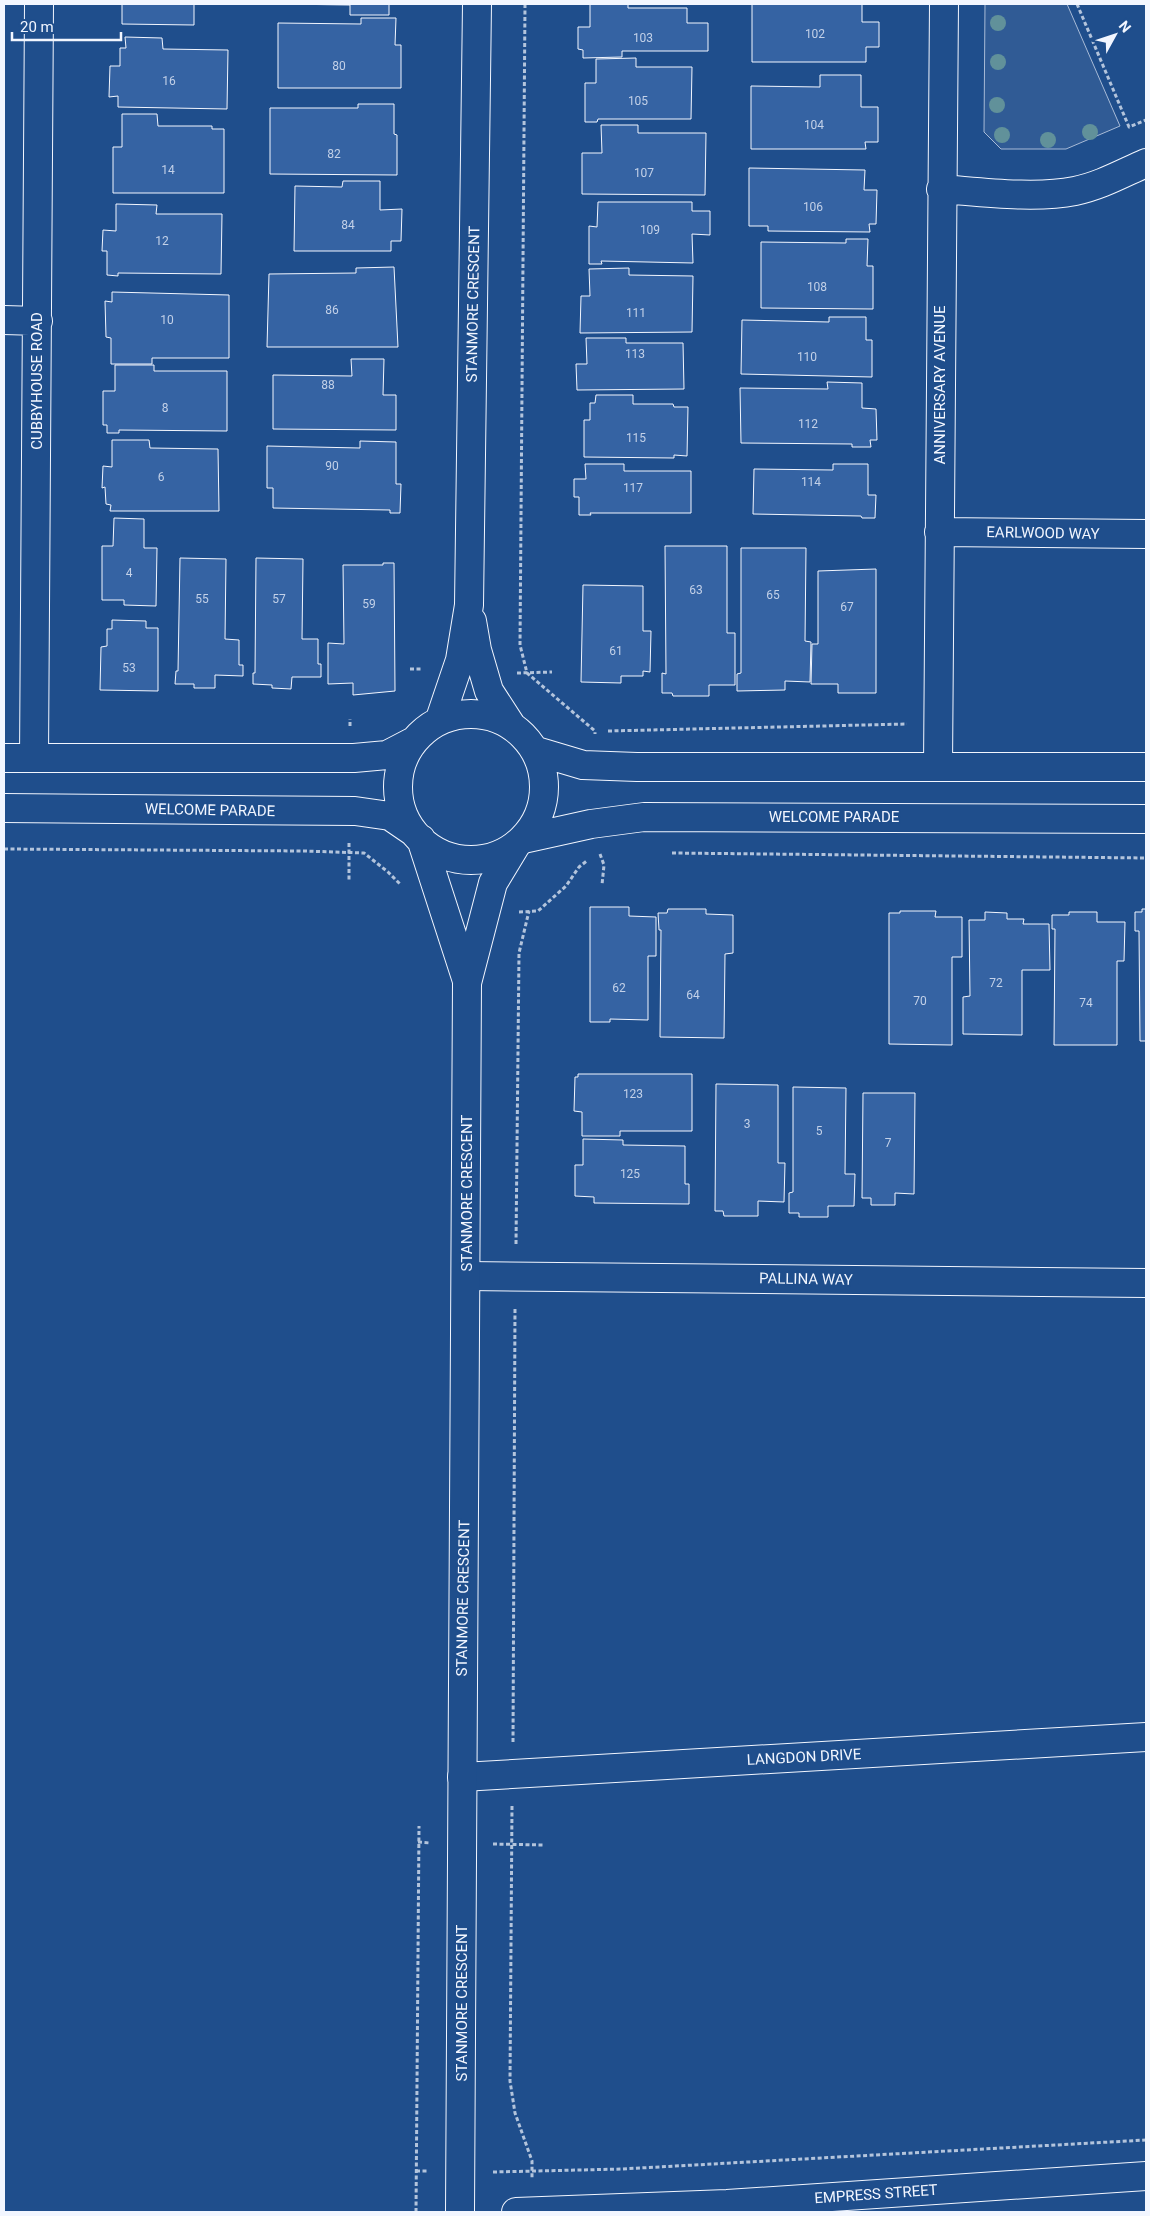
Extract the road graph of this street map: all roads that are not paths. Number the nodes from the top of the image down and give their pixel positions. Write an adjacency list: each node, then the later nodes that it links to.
1 (39, 4): 7 (street, CUBBYHOUSE ROAD)
2 (477, 4): 10 (street, STANMORE CRESCENT)
3 (944, 4): 5 (street, ANNIVERSARY AVENUE)
4 (1146, 163): 5 (street)
5 (941, 189): 8 (street, ANNIVERSARY AVENUE)
6 (4, 320): 7 (street)
7 (38, 321): 16 (street, CUBBYHOUSE ROAD)
8 (939, 532): 9 (street, EARLWOOD WAY); 17 (street, ANNIVERSARY AVENUE)
9 (1146, 534)
10 (469, 605): 11 (street, STANMORE CRESCENT); 12 (street, STANMORE CRESCENT)
11 (440, 719): 12 (street); 13 (street)
12 (511, 725): 14 (street)
13 (412, 742): 16 (street); 21 (street)
14 (536, 751): 17 (street); 22 (street)
15 (4, 758): 16 (street)
16 (34, 758)
17 (938, 766): 18 (street)
18 (1146, 767)
19 (4, 808): 21 (street, WELCOME PARADE)
20 (1146, 819): 22 (street, WELCOME PARADE)
21 (416, 835): 22 (street); 23 (street, STANMORE CRESCENT)
22 (519, 842): 23 (street, STANMORE CRESCENT)
23 (467, 983): 24 (street, STANMORE CRESCENT)
24 (467, 1276): 25 (street, PALLINA WAY); 27 (street, STANMORE CRESCENT)
25 (1146, 1284)
26 (1146, 1737): 27 (street, LANGDON DRIVE)
27 (462, 1778): 29 (street, STANMORE CRESCENT)
28 (1146, 2176): 30 (street, EMPRESS STREET)
29 (460, 2212)
30 (516, 2212)

